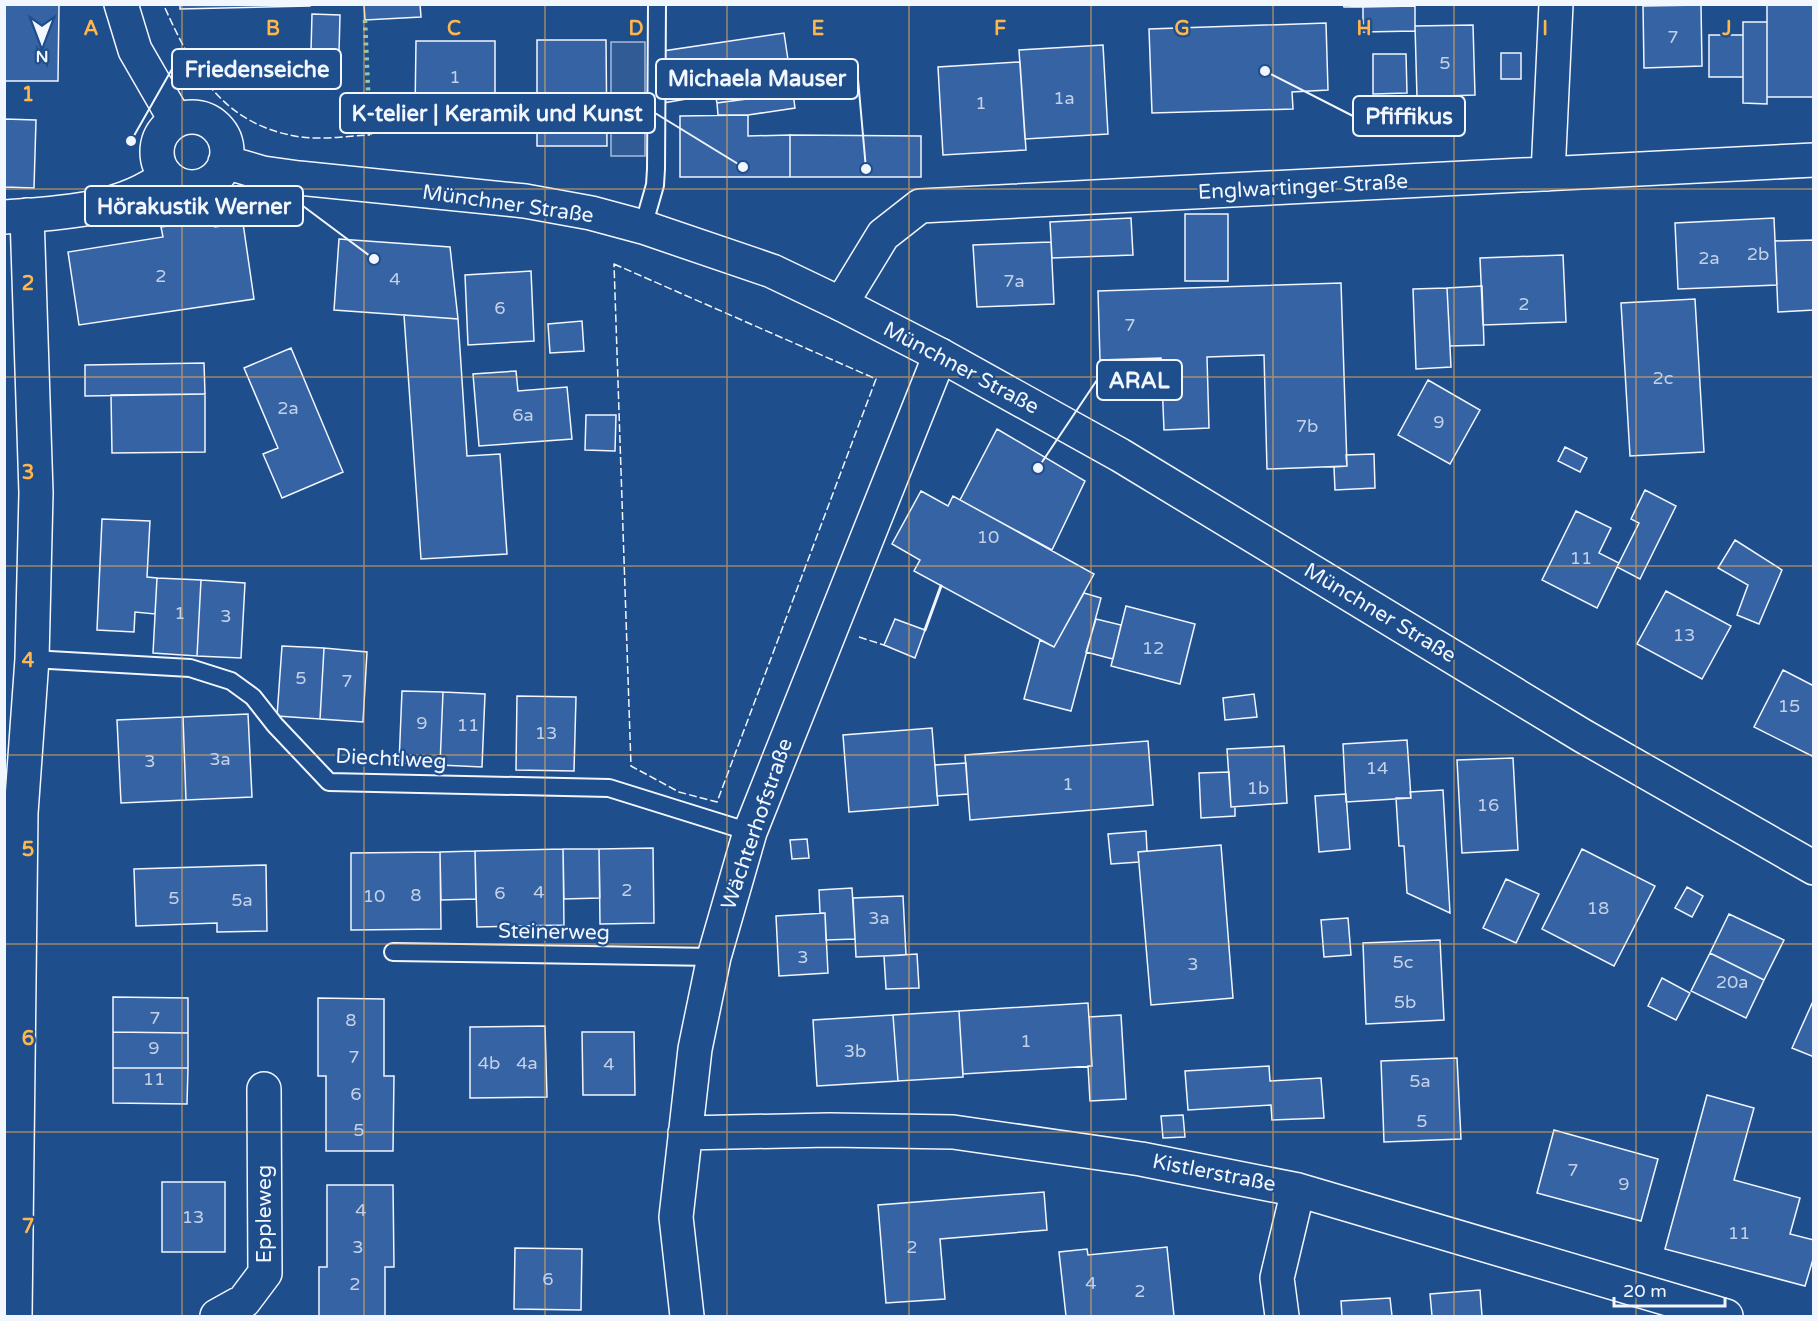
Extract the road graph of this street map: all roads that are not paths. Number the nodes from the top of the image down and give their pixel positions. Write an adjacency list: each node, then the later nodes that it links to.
1 (121, 4): 4 (street)
2 (657, 4): 10 (lane)
3 (1556, 4): 7 (street)
4 (176, 121): 6 (street); 8 (street)
5 (1814, 160): 7 (street, Englwartinger Straße)
6 (225, 162): 8 (street); 10 (street, Münchner Straße)
7 (1548, 174): 11 (street, Englwartinger Straße)
8 (166, 176): 9 (street)
9 (16, 216): 13 (street)
10 (643, 227): 11 (street, Münchner Straße)
11 (842, 304): 12 (street, Münchner Straße)
12 (940, 355): 14 (street, Wächterhofstraße); 15 (street, Münchner Straße)
13 (32, 659): 14 (lane, Diechtlweg); 18 (street)
14 (750, 832): 17 (street, Wächterhofstraße)
15 (1814, 868)
16 (393, 952): 17 (lane, Steinerweg)
17 (714, 957): 20 (street, Wächterhofstraße)
18 (12, 1042): 22 (street)
19 (264, 1089): 23 (street, Eppleweg)
20 (685, 1133): 21 (street, Kistlerstraße); 24 (street, Wächterhofstraße)
21 (1298, 1190): 25 (street); 26 (street, Kistlerstraße)
22 (15, 1317)
23 (218, 1317)
24 (687, 1317)
25 (1282, 1317)
26 (1726, 1317)

